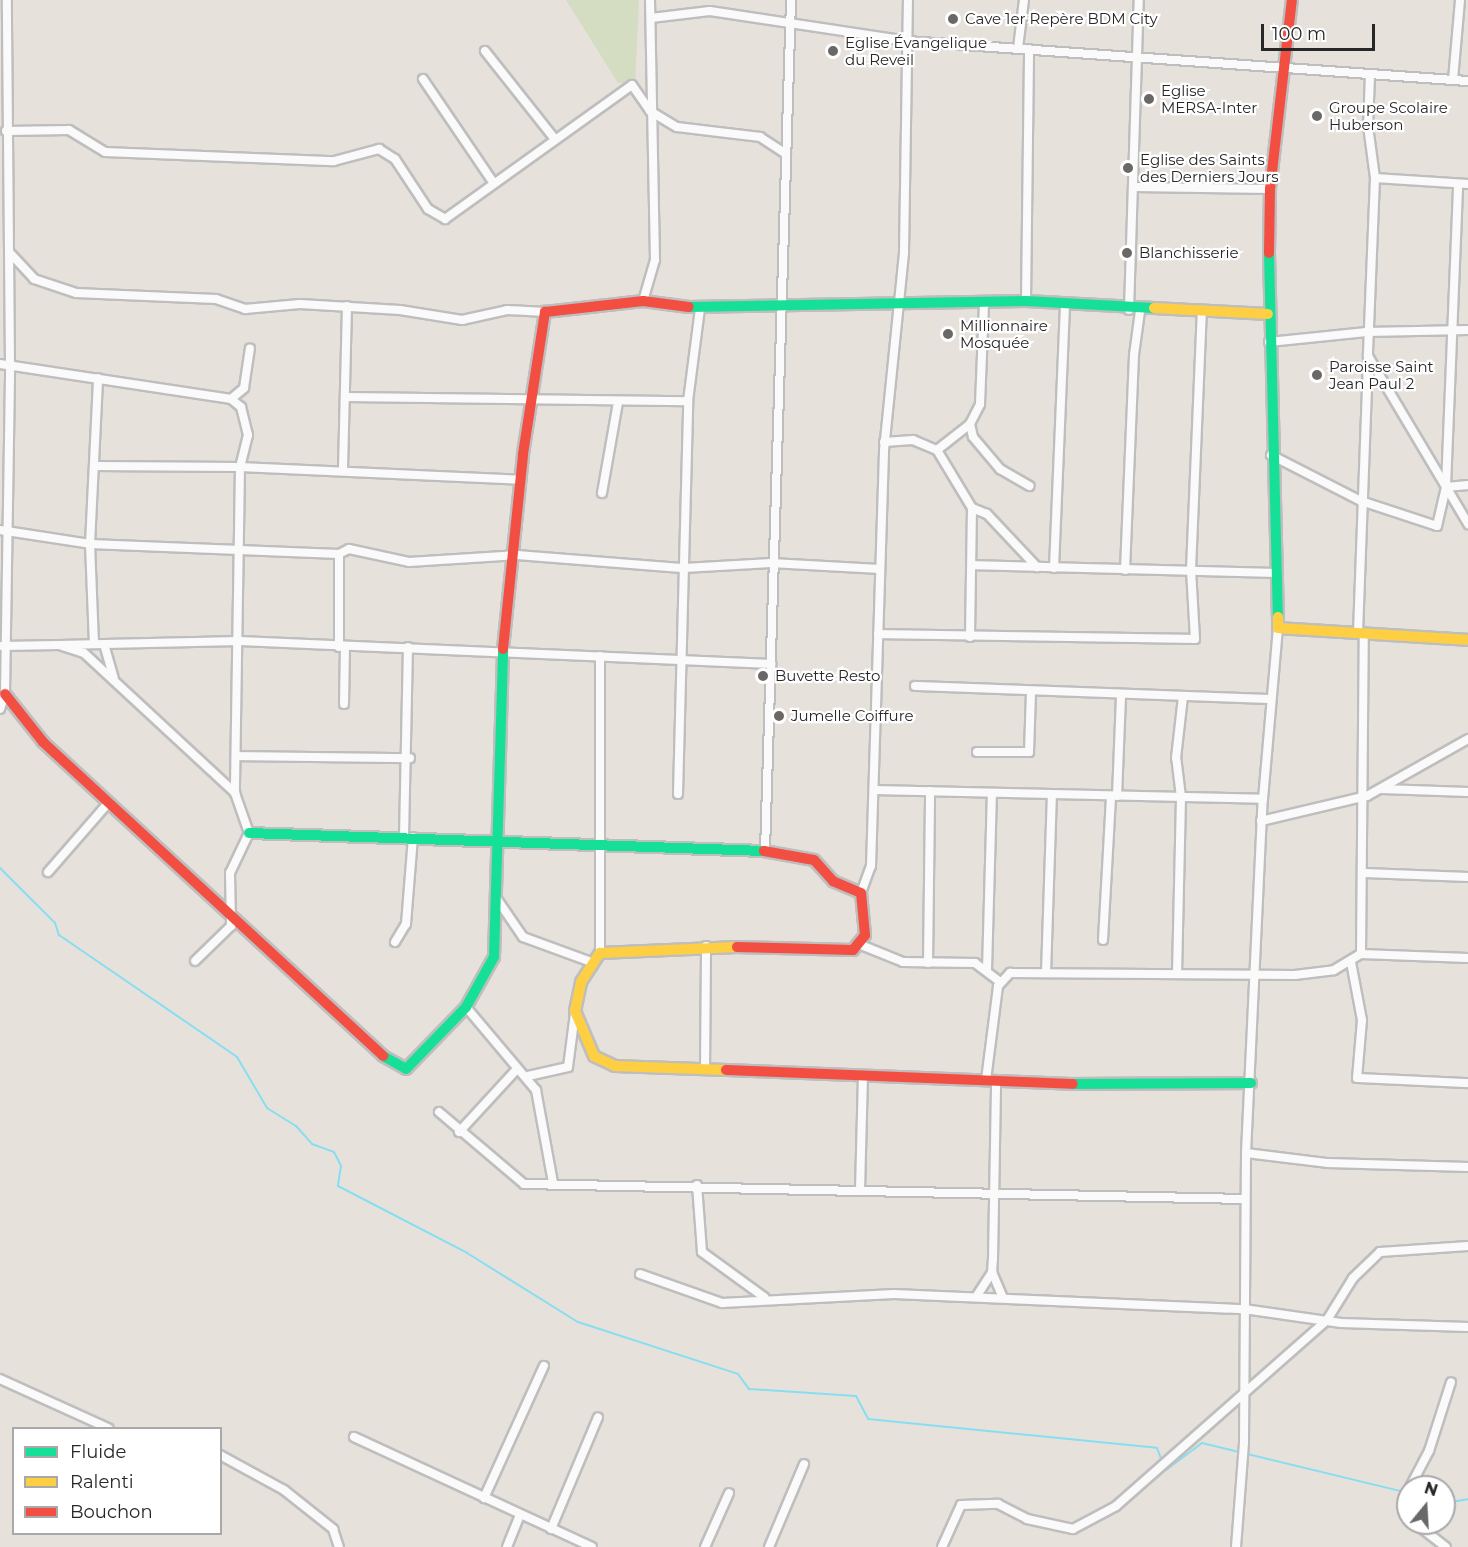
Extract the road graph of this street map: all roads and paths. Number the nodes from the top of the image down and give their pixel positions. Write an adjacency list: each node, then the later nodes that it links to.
1 (6, 0): 10 (street)
2 (650, 0): 9 (street)
3 (791, 0): 11 (street)
4 (908, 0): 12 (street)
5 (1024, 0): 13 (street)
6 (1139, 0): 16 (street)
7 (1292, 0): 17 (street)
8 (1460, 0): 21 (street)
9 (651, 18): 11 (street); 23 (street)
10 (3, 25): 18 (street)
11 (790, 26): 12 (street); 26 (street)
12 (908, 41): 13 (street); 39 (street)
13 (1018, 48): 14 (street)
14 (1029, 49): 16 (street); 36 (street)
15 (485, 51): 25 (street)
16 (1138, 55): 17 (street); 31 (street)
17 (1286, 66): 19 (street); 32 (street)
18 (2, 73): 24 (street)
19 (1370, 75): 21 (street); 27 (street)
20 (423, 79): 28 (street)
21 (1454, 80): 22 (street)
22 (1468, 81)
23 (650, 111): 25 (street); 26 (street); 35 (street)
24 (4, 125): 28 (street); 33 (street)
25 (554, 138): 28 (street)
26 (786, 154): 41 (street)
27 (1375, 178): 29 (street); 49 (street)
28 (493, 182)
29 (1458, 184): 30 (street); 47 (street)
30 (1468, 184)
31 (1135, 187): 32 (street); 43 (street)
32 (1270, 189): 46 (street)
33 (9, 252): 34 (street); 38 (street)
34 (4, 295): 54 (street)
35 (643, 301): 42 (street); 44 (street)
36 (1026, 301): 37 (street); 40 (street)
37 (1065, 305): 43 (street); 86 (street)
38 (347, 306): 44 (street); 56 (street)
39 (897, 306): 40 (street); 41 (street); 62 (street)
40 (984, 306): 61 (street)
41 (784, 307): 42 (street); 82 (street)
42 (700, 309): 58 (street)
43 (1135, 311): 45 (street); 88 (street)
44 (544, 312): 60 (street)
45 (1202, 312): 46 (street); 89 (street)
46 (1268, 314): 50 (street)
47 (1452, 328): 48 (street); 49 (street); 72 (street)
48 (1468, 330)
49 (1366, 332): 50 (street); 52 (street)
50 (1269, 342): 64 (street)
51 (250, 348): 57 (street)
52 (1368, 356): 72 (street); 74 (street)
53 (0, 364): 54 (street)
54 (10, 365): 55 (street); 65 (street)
55 (98, 378): 57 (street); 66 (street)
56 (347, 397): 60 (street); 68 (street)
57 (231, 399): 67 (street)
58 (688, 401): 59 (street); 85 (street)
59 (618, 402): 60 (street); 73 (street)
60 (531, 403): 69 (street)
61 (970, 424): 63 (street); 71 (street)
62 (884, 442): 63 (street); 87 (street)
63 (938, 450): 75 (street)
64 (1271, 455): 74 (street); 90 (street)
65 (3, 466): 77 (street)
66 (95, 466): 67 (street); 78 (street)
67 (240, 467): 68 (street); 79 (street)
68 (344, 469): 69 (street)
69 (521, 480): 81 (street)
70 (1468, 485): 72 (street)
71 (1029, 486)
72 (1446, 487): 74 (street); 76 (street)
73 (602, 493)
74 (1361, 501): 93 (street)
75 (972, 508): 83 (street); 84 (street)
76 (1468, 524)
77 (3, 530): 78 (street); 100 (street)
78 (90, 544): 79 (street); 97 (street)
79 (243, 552): 80 (street); 96 (street)
80 (339, 554): 81 (street); 101 (street)
81 (517, 555): 85 (street); 103 (street)
82 (771, 563): 85 (street); 87 (street); 106 (street)
83 (972, 565): 84 (street); 94 (street)
84 (1038, 567): 86 (street)
85 (684, 568): 105 (street)
86 (1054, 568): 88 (street)
87 (880, 569): 92 (street)
88 (1125, 570): 89 (street)
89 (1191, 570): 90 (street); 94 (street)
90 (1273, 573): 91 (street)
91 (1278, 628): 93 (street); 113 (street)
92 (878, 634): 94 (street); 121 (street)
93 (1361, 634): 95 (street); 131 (street)
94 (970, 637)
95 (1468, 640)
96 (240, 641): 98 (street); 101 (street); 118 (street)
97 (94, 644): 98 (street); 99 (street)
98 (104, 644): 108 (street)
99 (59, 645): 100 (street); 108 (street)
100 (2, 646): 110 (street)
101 (342, 646): 102 (street); 114 (street)
102 (408, 647): 103 (street); 119 (street)
103 (504, 653): 104 (street); 136 (street)
104 (600, 656): 105 (street); 137 (street)
105 (683, 660): 106 (street); 126 (street)
106 (772, 664): 138 (street)
107 (915, 686): 109 (street)
108 (118, 687): 124 (street)
109 (1031, 693): 111 (street); 117 (street)
110 (5, 694): 115 (street); 132 (street)
111 (1121, 695): 112 (street); 128 (street)
112 (1183, 697): 113 (street); 129 (street)
113 (1271, 699): 130 (street)
114 (344, 704)
115 (0, 709)
116 (1468, 739): 120 (street)
117 (977, 752)
118 (237, 756): 119 (street); 124 (street)
119 (410, 758): 135 (street)
120 (1381, 789): 123 (street); 131 (street)
121 (874, 790): 122 (street); 142 (street)
122 (930, 791): 125 (street); 155 (street)
123 (1468, 792)
124 (235, 793): 134 (street)
125 (992, 793): 127 (street); 156 (street)
126 (678, 794)
127 (1052, 794): 128 (street); 157 (street)
128 (1114, 796): 129 (street); 145 (street)
129 (1181, 797): 130 (street); 158 (street)
130 (1263, 799): 133 (street)
131 (1360, 799): 133 (street); 140 (street)
132 (109, 802): 139 (street); 144 (street)
133 (1261, 821): 159 (street)
134 (249, 832): 135 (street); 144 (street)
135 (409, 837): 136 (street); 146 (street)
136 (497, 839): 137 (street); 143 (street)
137 (600, 843): 138 (street); 149 (street)
138 (765, 850): 142 (street)
139 (48, 872)
140 (1365, 873): 141 (street); 150 (street)
141 (1468, 876)
142 (861, 893): 147 (street)
143 (497, 899): 153 (street); 161 (street)
144 (233, 914): 152 (street); 161 (street)
145 (1103, 940)
146 (395, 942)
147 (861, 945): 148 (street); 155 (street)
148 (706, 946): 149 (street); 164 (street)
149 (600, 953): 153 (street)
150 (1361, 954): 151 (street); 154 (street)
151 (1468, 958)
152 (195, 961)
153 (591, 962): 162 (street)
154 (1351, 962): 159 (street); 169 (street)
155 (928, 963): 156 (street)
156 (987, 970): 160 (street)
157 (1046, 973): 158 (street); 160 (street)
158 (1177, 974): 159 (street)
159 (1256, 974): 168 (street)
160 (1000, 982): 167 (street)
161 (466, 1007): 163 (street)
162 (575, 1011): 164 (street); 165 (street)
163 (517, 1069): 165 (street); 171 (street)
164 (705, 1069): 166 (street)
165 (528, 1076): 174 (street)
166 (864, 1077): 167 (street); 176 (street)
167 (991, 1081): 168 (street); 177 (street)
168 (1251, 1083): 172 (street)
169 (1468, 1083)
170 (439, 1112): 171 (street)
171 (459, 1132): 174 (street)
172 (1246, 1153): 173 (street); 178 (street)
173 (1468, 1167)
174 (553, 1183): 175 (street)
175 (697, 1185): 176 (street); 182 (street)
176 (860, 1190): 177 (street)
177 (992, 1195): 178 (street); 180 (street)
178 (1245, 1200): 185 (street)
179 (1468, 1246): 186 (street)
180 (992, 1272): 183 (street); 184 (street)
181 (640, 1274): 182 (street)
182 (764, 1297): 183 (street)
183 (976, 1297): 184 (street)
184 (1003, 1298): 185 (street)
185 (1245, 1309): 186 (street); 191 (street)
186 (1327, 1320): 187 (street); 191 (street)
187 (1468, 1327)
188 (544, 1366): 199 (street)
189 (0, 1379): 193 (street)
190 (1451, 1382): 197 (street)
191 (1241, 1393): 208 (street); 209 (street)
192 (598, 1417): 201 (street)
193 (106, 1427)
194 (354, 1437): 199 (street)
195 (222, 1456): 203 (street)
196 (804, 1464): 207 (street)
197 (1416, 1475)
198 (729, 1493): 206 (street)
199 (484, 1498): 200 (street)
200 (520, 1515): 201 (street); 204 (street)
201 (551, 1529): 205 (street)
202 (1430, 1535): 210 (street)
203 (339, 1547)
204 (507, 1547)
205 (592, 1547)
206 (705, 1547)
207 (769, 1547)
208 (942, 1547)
209 (1236, 1547)
210 (1446, 1547)

